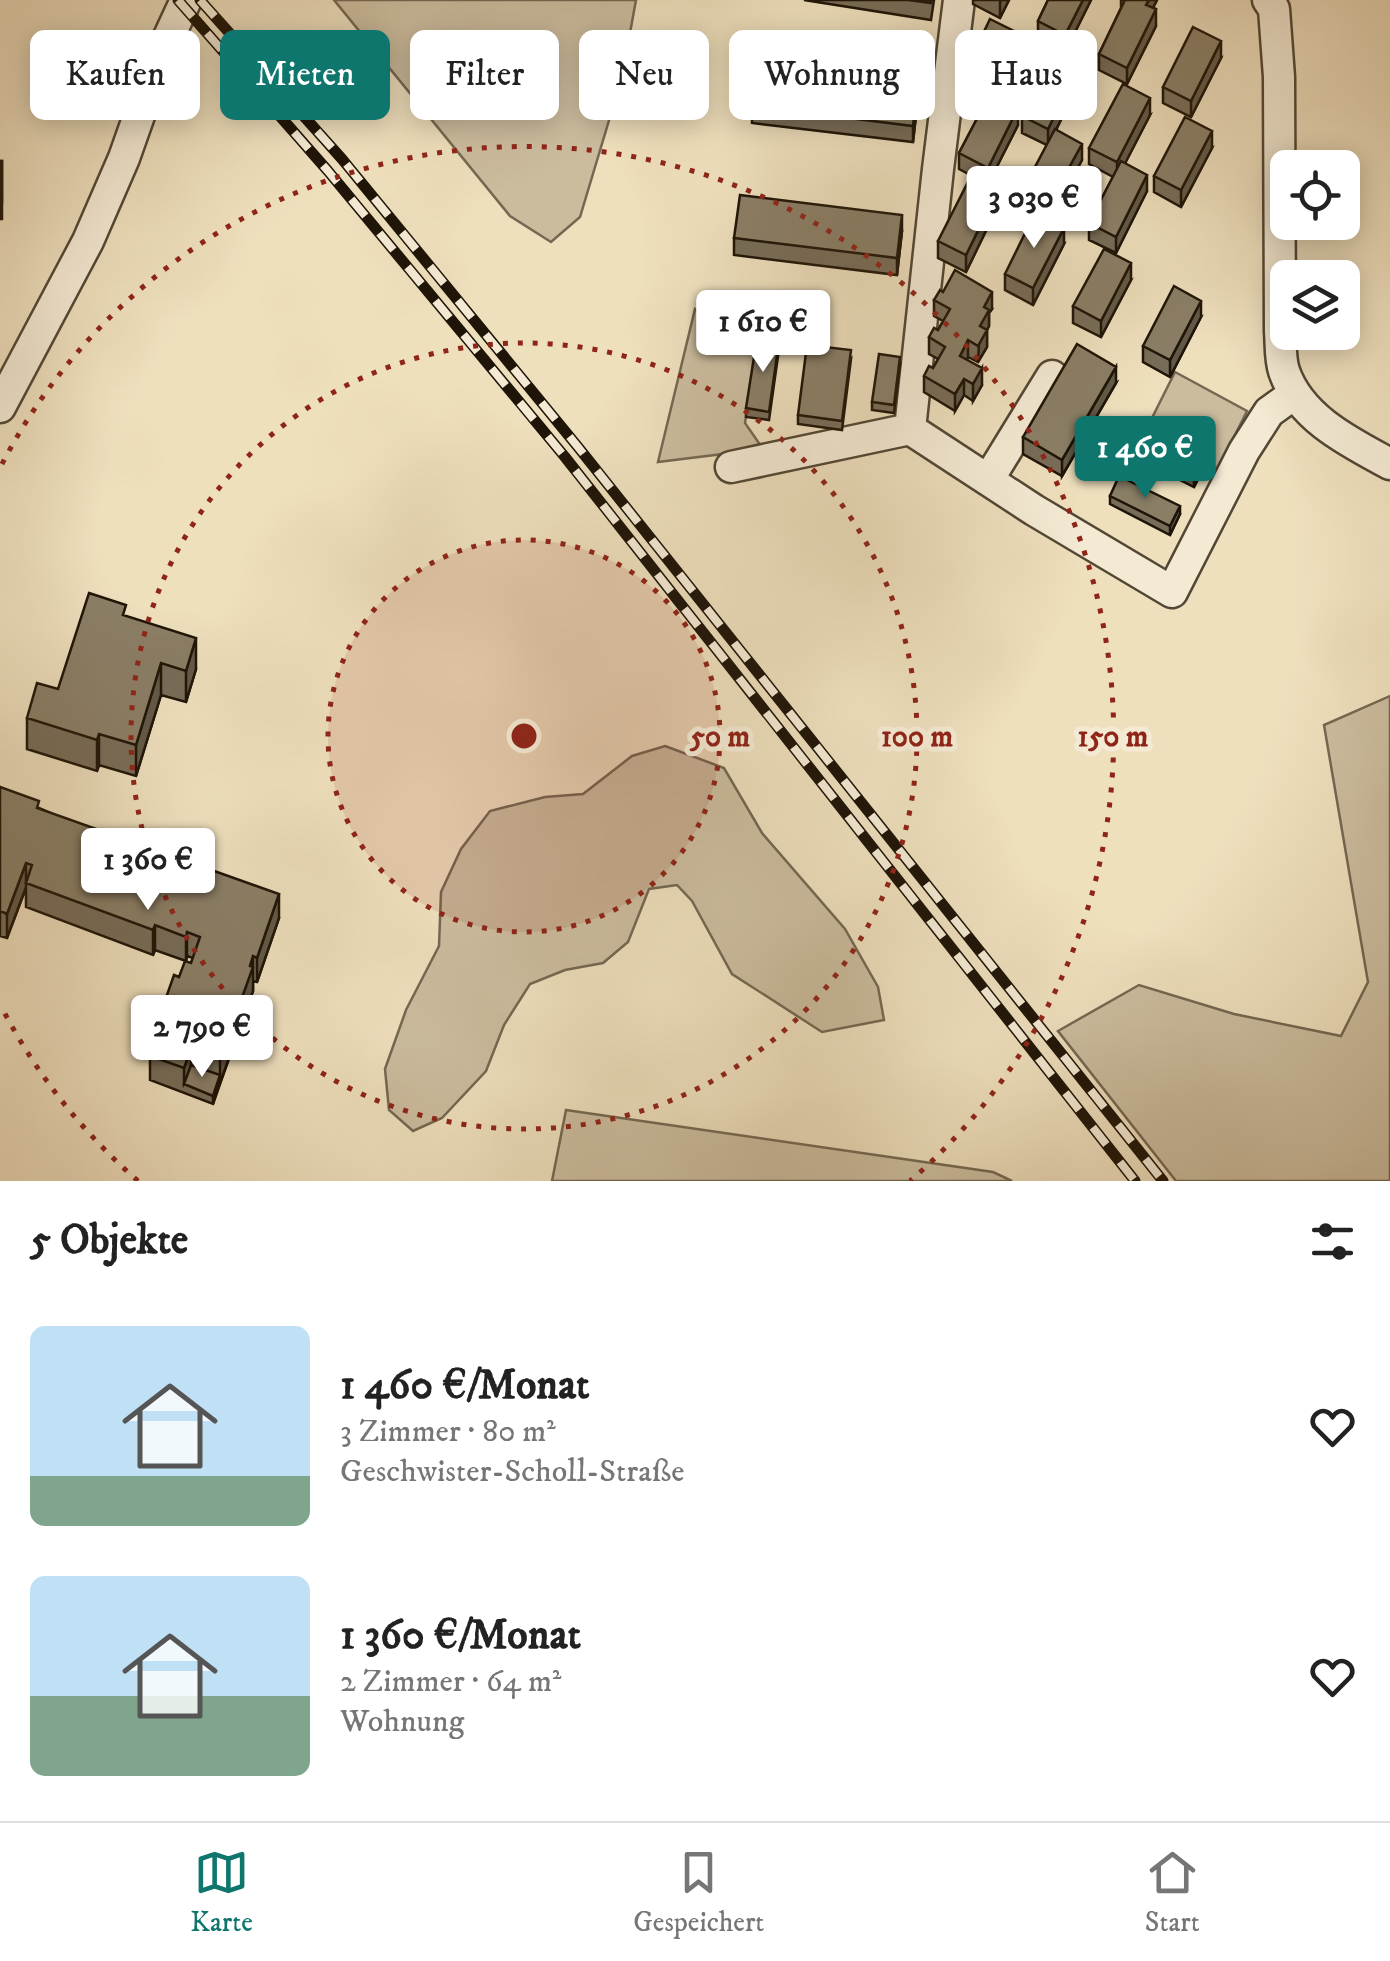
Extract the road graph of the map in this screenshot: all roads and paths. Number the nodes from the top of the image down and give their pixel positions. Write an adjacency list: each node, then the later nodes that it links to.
1 (186, 0): 6 (street)
2 (958, 0): 7 (street)
3 (1268, 0): 5 (street)
4 (1052, 376): 10 (street)
5 (1294, 394): 8 (street); 10 (street)
6 (0, 407)
7 (910, 429): 9 (street); 10 (street)
8 (1390, 464)
9 (731, 467)
10 (988, 480)

